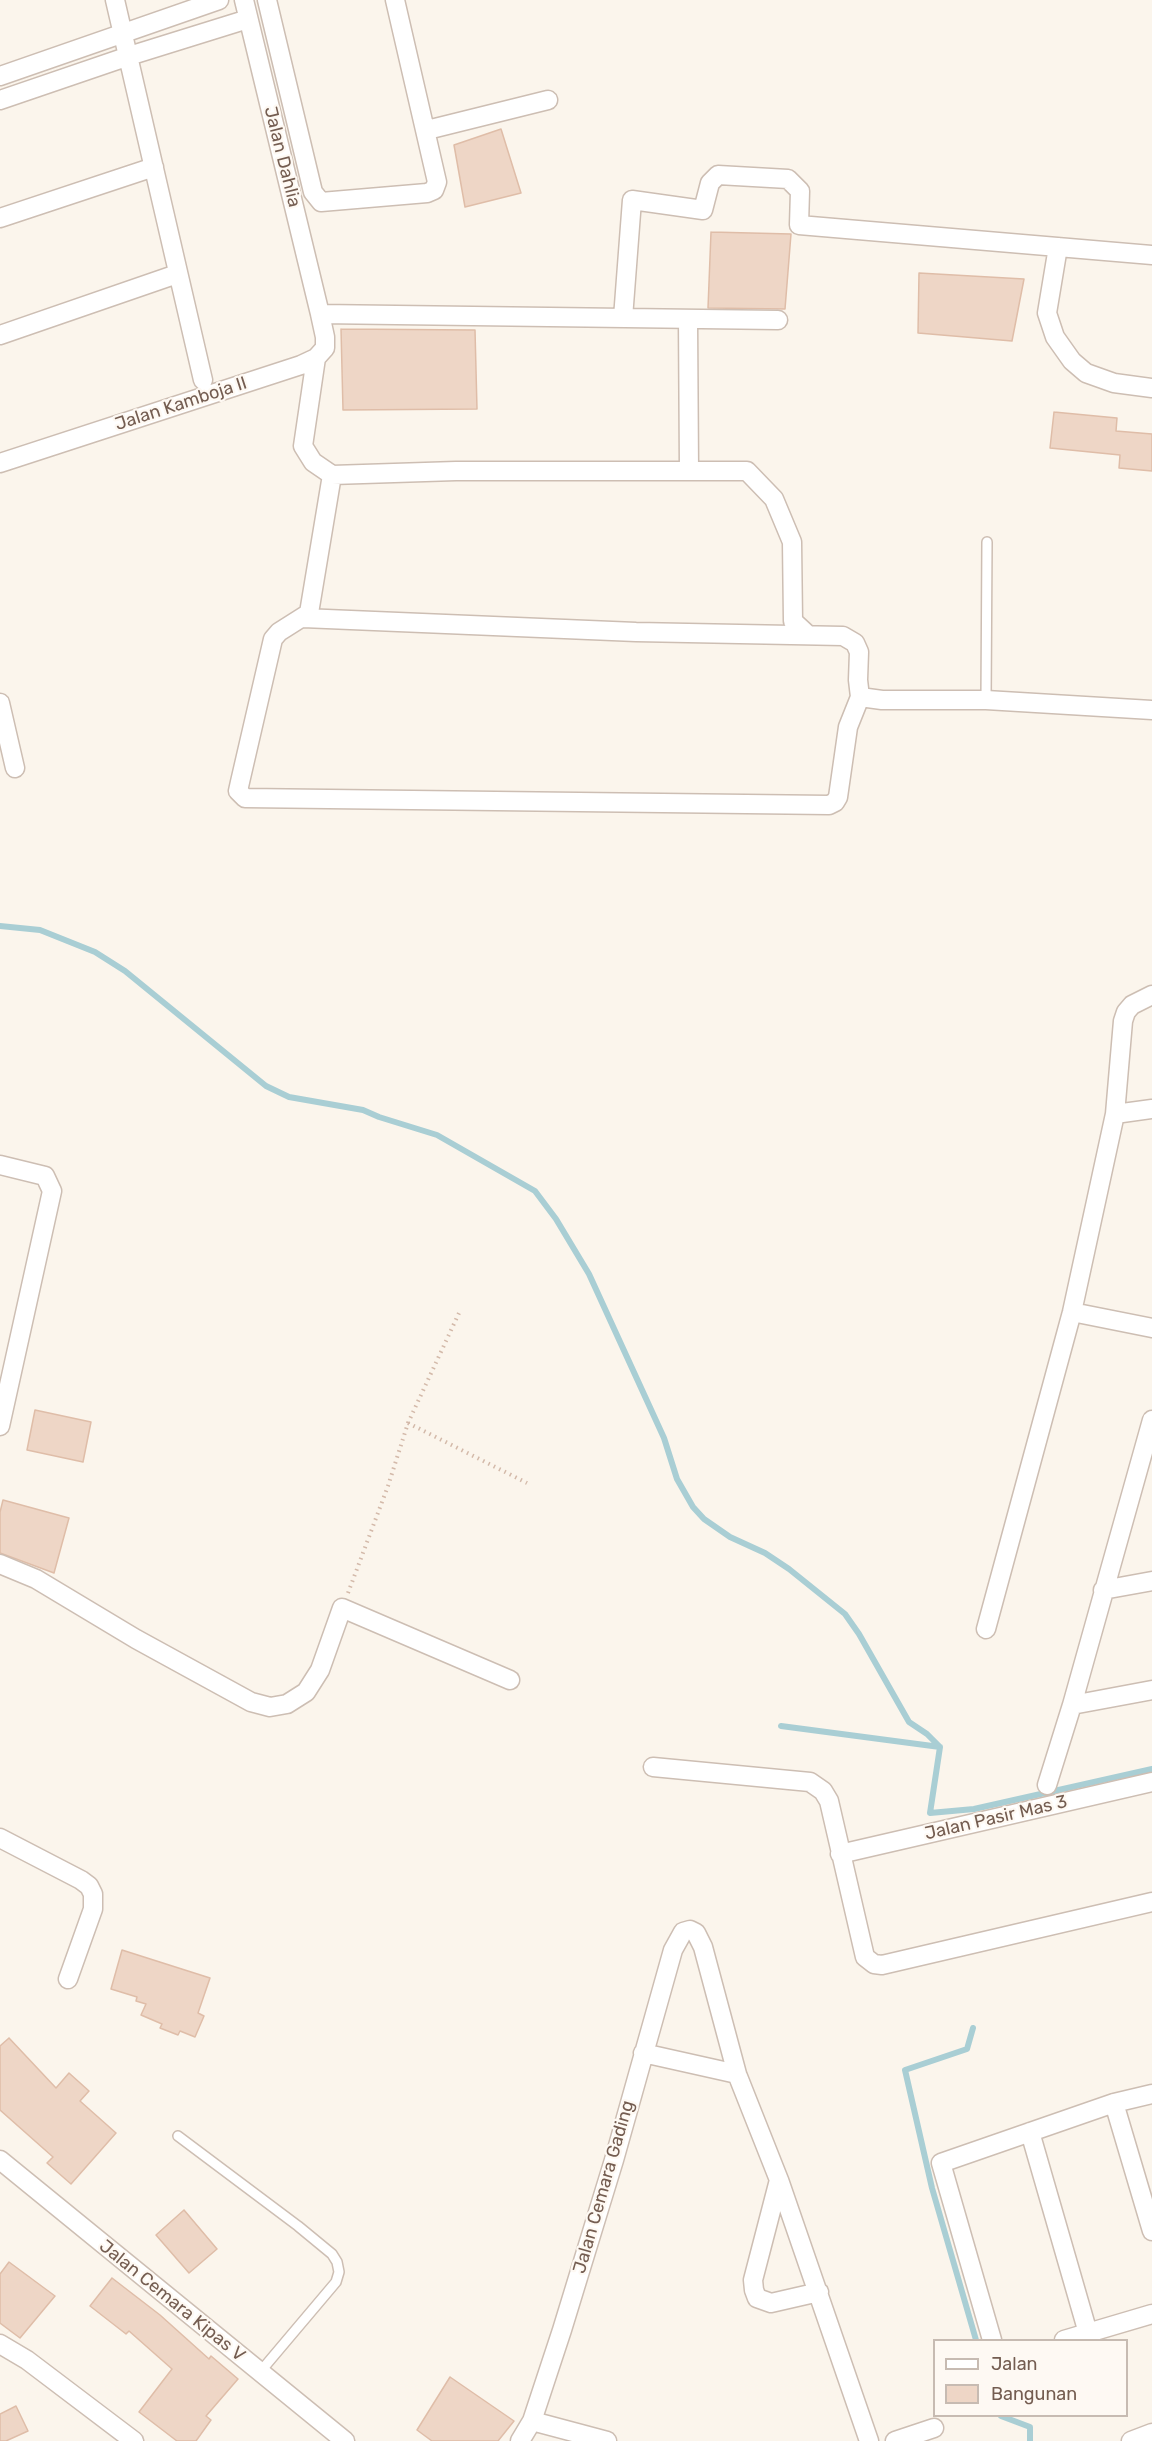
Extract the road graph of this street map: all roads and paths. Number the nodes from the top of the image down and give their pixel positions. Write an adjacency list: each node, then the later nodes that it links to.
1 (115, 0): 7 (street)
2 (219, 0): 7 (street)
3 (244, 0): 6 (street, Jalan Dahlia)
4 (267, 0): 12 (street)
5 (395, 0): 12 (street)
6 (248, 19): 8 (street); 18 (street, Jalan Dahlia)
7 (123, 32): 8 (street); 9 (street)
8 (129, 56): 10 (street); 13 (street)
9 (0, 76)
10 (0, 100)
11 (548, 100): 12 (street)
12 (427, 130)
13 (154, 167): 14 (street); 17 (street)
14 (0, 218)
15 (1058, 247): 16 (street); 19 (street); 25 (street)
16 (1152, 255)
17 (177, 274): 22 (street); 24 (street)
18 (320, 314): 19 (street); 23 (street)
19 (623, 318): 20 (street)
20 (688, 319): 21 (street); 27 (street)
21 (778, 320)
22 (0, 334)
23 (316, 358): 26 (street, Jalan Kamboja II); 28 (street)
24 (203, 380)
25 (1152, 388)
26 (0, 463)
27 (689, 471): 28 (street); 31 (street)
28 (332, 474): 30 (street)
29 (987, 542): 33 (lane)
30 (303, 618): 31 (street); 32 (street)
31 (807, 634): 32 (street)
32 (860, 697): 33 (street)
33 (986, 700): 35 (street)
34 (0, 703): 36 (street)
35 (1152, 710)
36 (15, 768)
37 (1152, 995): 39 (street)
38 (1152, 1109): 39 (street)
39 (1115, 1114): 41 (street)
40 (0, 1165): 46 (street)
41 (1072, 1312): 43 (street); 53 (street)
42 (459, 1313): 45 (path)
43 (1152, 1328)
44 (1152, 1420): 47 (street)
45 (408, 1423): 48 (path); 52 (path)
46 (0, 1426)
47 (1143, 1478): 51 (street)
48 (527, 1483)
49 (0, 1564): 52 (street)
50 (1152, 1581): 51 (street)
51 (1103, 1590): 56 (street)
52 (342, 1608): 54 (street)
53 (986, 1629)
54 (510, 1680)
55 (1152, 1690): 56 (street)
56 (1072, 1705): 59 (street)
57 (653, 1767): 61 (street)
58 (1152, 1782): 61 (street, Jalan Pasir Mas 3)
59 (1047, 1785)
60 (0, 1838): 63 (street)
61 (840, 1854): 62 (street)
62 (1152, 1902)
63 (68, 1979)
64 (643, 2053): 65 (street); 65 (street, Jalan Cemara Gading); 80 (street, Jalan Cemara Gading)
65 (737, 2074): 71 (street)
66 (1152, 2094): 67 (street)
67 (1114, 2103): 68 (street); 72 (street)
68 (1030, 2132): 75 (street); 76 (street)
69 (178, 2136): 79 (lane)
70 (0, 2160): 79 (street, Jalan Cemara Kipas V)
71 (779, 2180): 73 (street); 73 (street)
72 (1152, 2230)
73 (819, 2292): 87 (street)
74 (1152, 2314): 75 (street)
75 (1088, 2333): 77 (street)
76 (992, 2339)
77 (1067, 2339)
78 (0, 2344): 83 (street)
79 (260, 2372): 84 (street, Jalan Cemara Kipas V)
80 (532, 2421): 85 (street, Jalan Cemara Gading); 86 (street)
81 (934, 2428): 88 (street)
82 (1152, 2433): 89 (street)
83 (134, 2441)
84 (345, 2441)
85 (520, 2441)
86 (607, 2441)
87 (869, 2441)
88 (895, 2441)
89 (1131, 2441)

